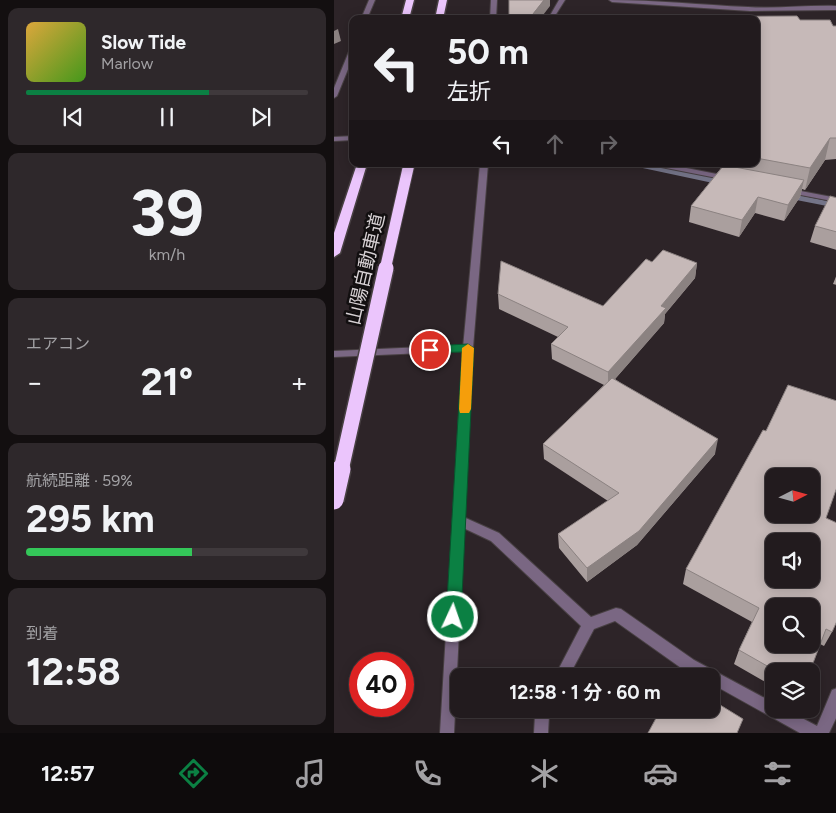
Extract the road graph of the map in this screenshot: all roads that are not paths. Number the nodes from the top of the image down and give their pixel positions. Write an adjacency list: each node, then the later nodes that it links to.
1 (372, 0): 8 (street)
2 (410, 0): 9 (highway)
3 (443, 0): 10 (highway)
4 (494, 0): 11 (street)
5 (562, 0): 12 (street)
6 (612, 0): 7 (street)
7 (836, 8)
8 (366, 15)
9 (406, 15)
10 (440, 15)
11 (493, 15)
12 (553, 15)
13 (349, 57): 14 (street)
14 (337, 80): 15 (street)
15 (334, 96)
16 (349, 138): 17 (street)
17 (334, 139)
18 (361, 167): 25 (highway, 山陽自動車道)
19 (408, 167): 28 (highway, 山陽自動車道, bridge)
20 (484, 167): 26 (street)
21 (671, 167): 22 (street)
22 (732, 179)
23 (779, 189): 24 (street)
24 (836, 200)
25 (334, 252)
26 (468, 348): 27 (street); 29 (street)
27 (334, 354)
28 (334, 500)
29 (458, 520): 30 (street); 36 (street)
30 (589, 624): 31 (street); 32 (street)
31 (566, 668)
32 (694, 668)
33 (720, 682): 38 (street)
34 (836, 695): 39 (street)
35 (542, 718): 37 (street)
36 (447, 733)
37 (541, 733)
38 (815, 733)
39 (822, 733)

